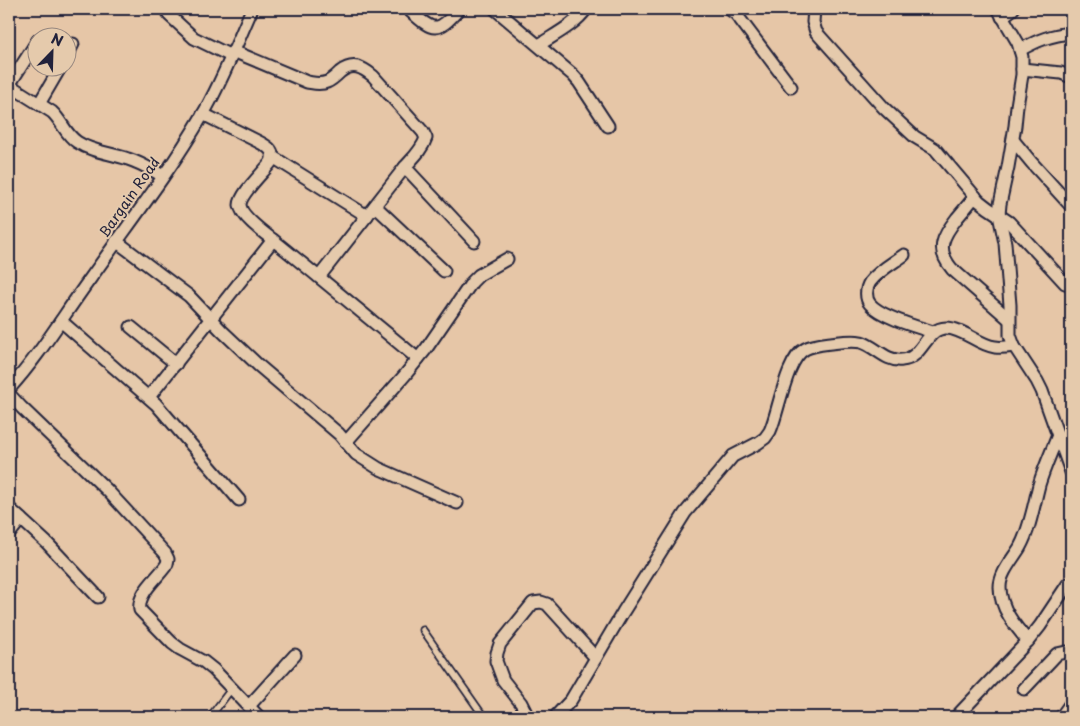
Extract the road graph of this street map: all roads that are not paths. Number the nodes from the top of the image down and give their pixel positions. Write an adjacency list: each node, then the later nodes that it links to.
1 (252, 9): 14 (street, Bargain Road)
2 (408, 9): 3 (street)
3 (459, 9)
4 (495, 9): 12 (street)
5 (586, 9): 12 (street)
6 (729, 9): 20 (street)
7 (814, 9): 28 (street)
8 (1013, 9): 9 (street)
9 (1000, 13): 13 (street)
10 (169, 15): 14 (street)
11 (1071, 33): 13 (street)
12 (539, 45): 23 (street)
13 (1020, 50): 16 (street)
14 (232, 53): 22 (street, Bargain Road); 26 (street)
15 (28, 55): 19 (street)
16 (1022, 69): 17 (street); 24 (street)
17 (1071, 77)
18 (54, 78): 21 (street)
19 (9, 85): 21 (street)
20 (791, 87)
21 (39, 104): 27 (street)
22 (203, 114): 25 (street); 27 (street, Bargain Road)
23 (608, 126)
24 (1013, 140): 30 (street); 31 (street)
25 (273, 157): 32 (street); 33 (street)
26 (405, 167): 29 (street); 35 (street)
27 (164, 176): 34 (street, Bargain Road)
28 (976, 196): 31 (street); 41 (street)
29 (375, 206): 32 (street); 38 (street)
30 (1071, 206)
31 (999, 215): 40 (street); 41 (street)
32 (367, 216): 39 (street)
33 (273, 240): 39 (street); 43 (street)
34 (116, 241): 42 (street, Bargain Road); 43 (street)
35 (474, 241)
36 (904, 256): 45 (street)
37 (507, 259): 47 (street)
38 (444, 271)
39 (320, 277): 47 (street)
40 (1071, 286)
41 (1009, 319): 46 (street)
42 (61, 320): 49 (street, Bargain Road); 51 (street)
43 (212, 320): 48 (street); 53 (street)
44 (131, 327): 48 (street)
45 (933, 332): 46 (street); 66 (street)
46 (1014, 346): 52 (street)
47 (418, 359): 53 (street)
48 (176, 364): 51 (street)
49 (9, 389)
50 (9, 394): 67 (street)
51 (149, 397): 55 (street)
52 (1058, 435): 54 (street); 63 (street)
53 (346, 442): 56 (street)
54 (1071, 472)
55 (239, 500)
56 (456, 503)
57 (9, 508): 58 (street)
58 (21, 519): 59 (street); 61 (street)
59 (9, 534)
60 (1071, 583): 63 (street)
61 (98, 597)
62 (423, 630): 73 (lane)
63 (1028, 641): 76 (street)
64 (1071, 653): 68 (street)
65 (295, 655): 70 (street)
66 (596, 658): 74 (street); 75 (street)
67 (232, 688): 70 (street); 71 (lane)
68 (1024, 689)
69 (1071, 703): 77 (street)
70 (249, 706): 72 (street)
71 (210, 717)
72 (259, 717)
73 (484, 717)
74 (528, 717)
75 (555, 717)
76 (956, 717)
77 (1061, 717)

